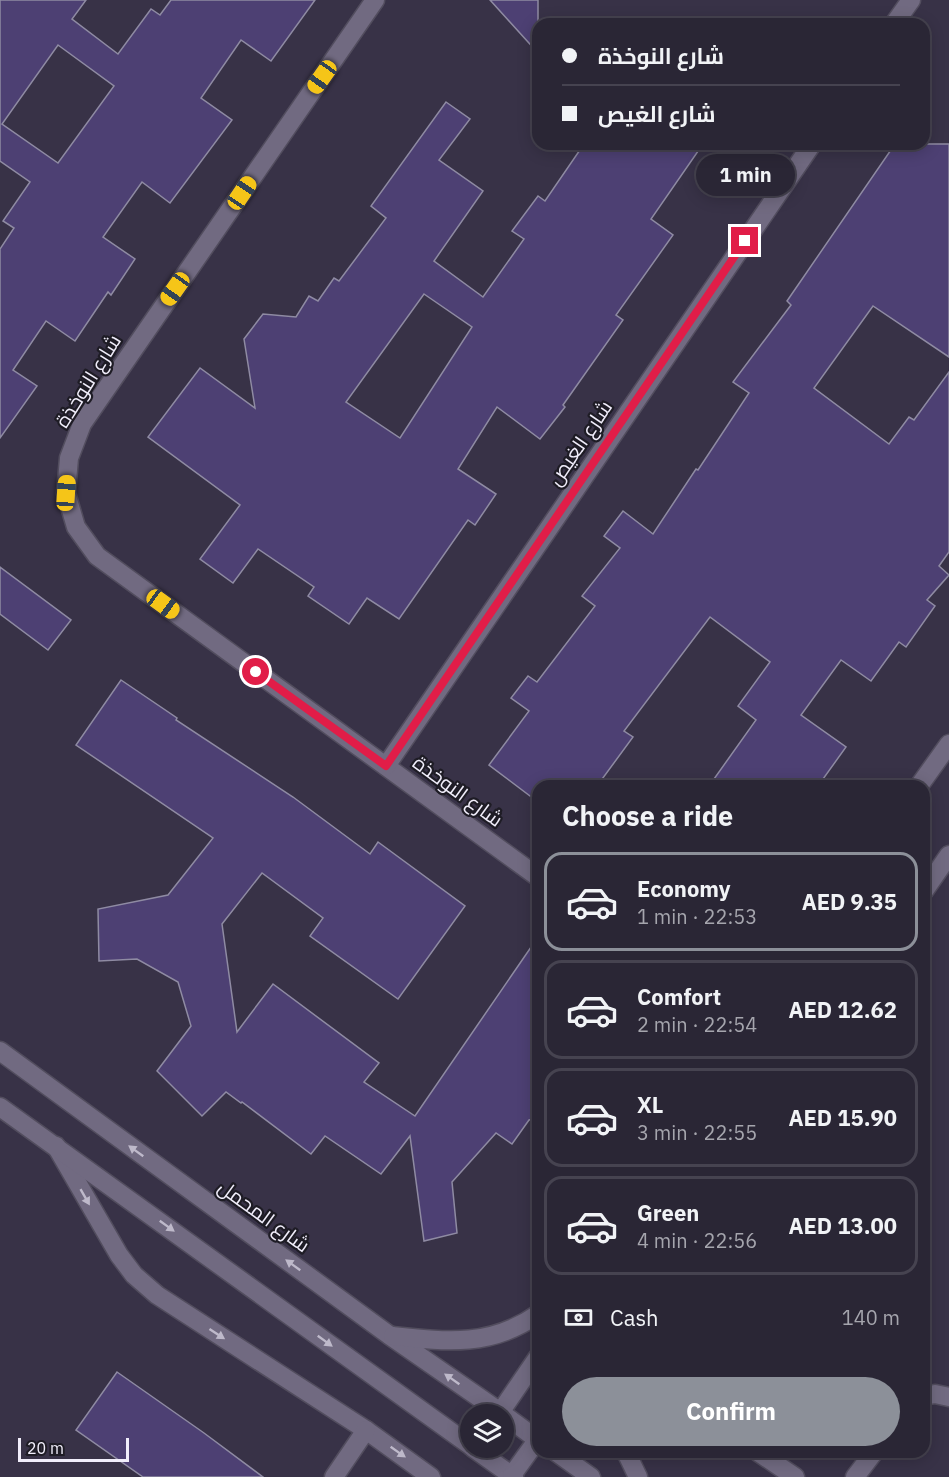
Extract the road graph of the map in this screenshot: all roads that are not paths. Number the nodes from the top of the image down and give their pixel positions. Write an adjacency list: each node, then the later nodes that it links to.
1 (375, 0): 6 (street, شارع النوخذة)
2 (910, 0): 3 (street)
3 (898, 18)
4 (808, 150): 6 (street, شارع الغيص)
5 (949, 744): 7 (street)
6 (386, 766): 9 (street, شارع النوخذة)
7 (923, 780)
8 (949, 855): 10 (street)
9 (532, 873)
10 (930, 882)
11 (0, 1051): 15 (street, شارع المحمل, one-way to 11)
12 (0, 1107): 13 (street)
13 (56, 1146): 22 (street, one-way to 22); 24 (street, one-way to 24)
14 (532, 1318): 15 (street)
15 (389, 1335): 19 (street, شارع المحمل, one-way to 15)
16 (532, 1366): 20 (street)
17 (930, 1395): 18 (street)
18 (949, 1397)
19 (487, 1404)
20 (507, 1404)
21 (514, 1423): 23 (street, شارع المحمل)
22 (366, 1430): 32 (street); 33 (street, one-way to 33)
23 (532, 1436)
24 (460, 1438)
25 (532, 1449): 31 (street)
26 (488, 1458): 31 (street)
27 (564, 1458): 34 (street)
28 (629, 1458): 35 (street)
29 (767, 1458): 36 (street)
30 (869, 1458): 37 (street)
31 (513, 1476)
32 (334, 1477)
33 (431, 1477)
34 (591, 1477)
35 (638, 1477)
36 (795, 1477)
37 (855, 1477)

